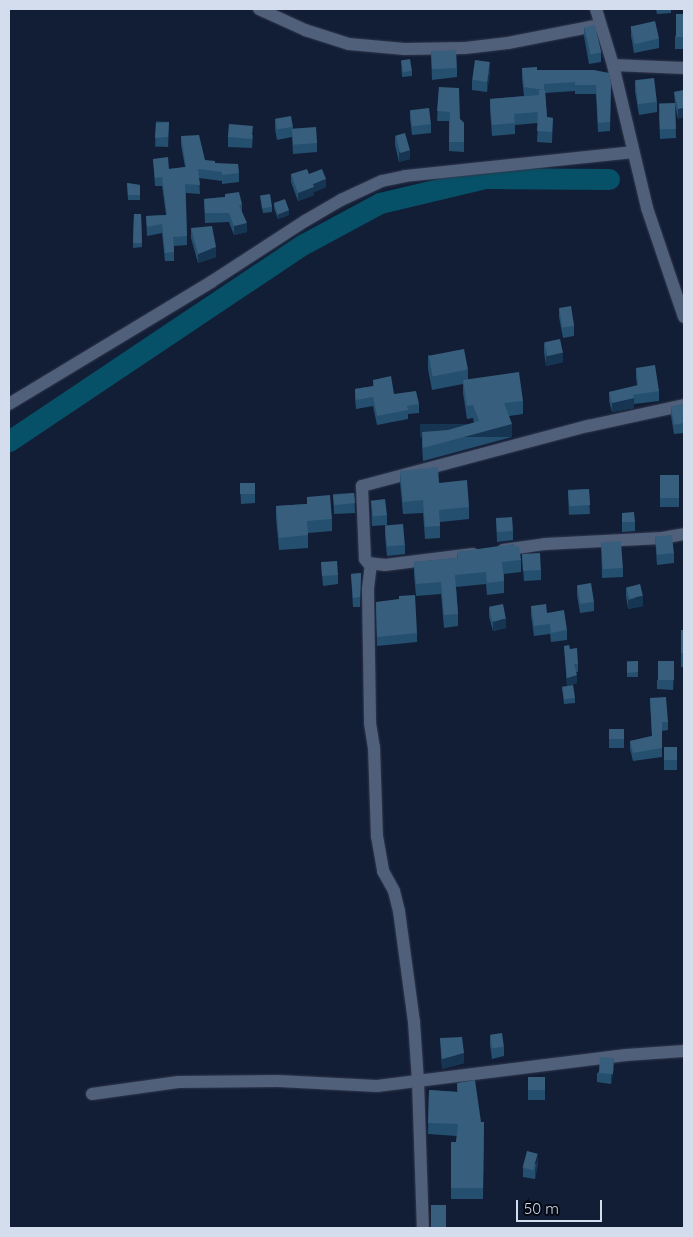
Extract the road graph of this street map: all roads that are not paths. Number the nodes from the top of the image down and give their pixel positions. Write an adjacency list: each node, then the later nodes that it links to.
1 (259, 9): 3 (street)
2 (596, 9): 3 (street)
3 (600, 24): 4 (street)
4 (613, 65): 5 (street); 6 (street)
5 (684, 68)
6 (633, 152): 7 (street); 8 (street)
7 (684, 316)
8 (9, 404)
9 (684, 405): 11 (street)
10 (684, 534): 11 (street)
11 (371, 564): 13 (street)
12 (684, 1051): 13 (street)
13 (418, 1081): 14 (street); 15 (street)
14 (92, 1094)
15 (423, 1228)

